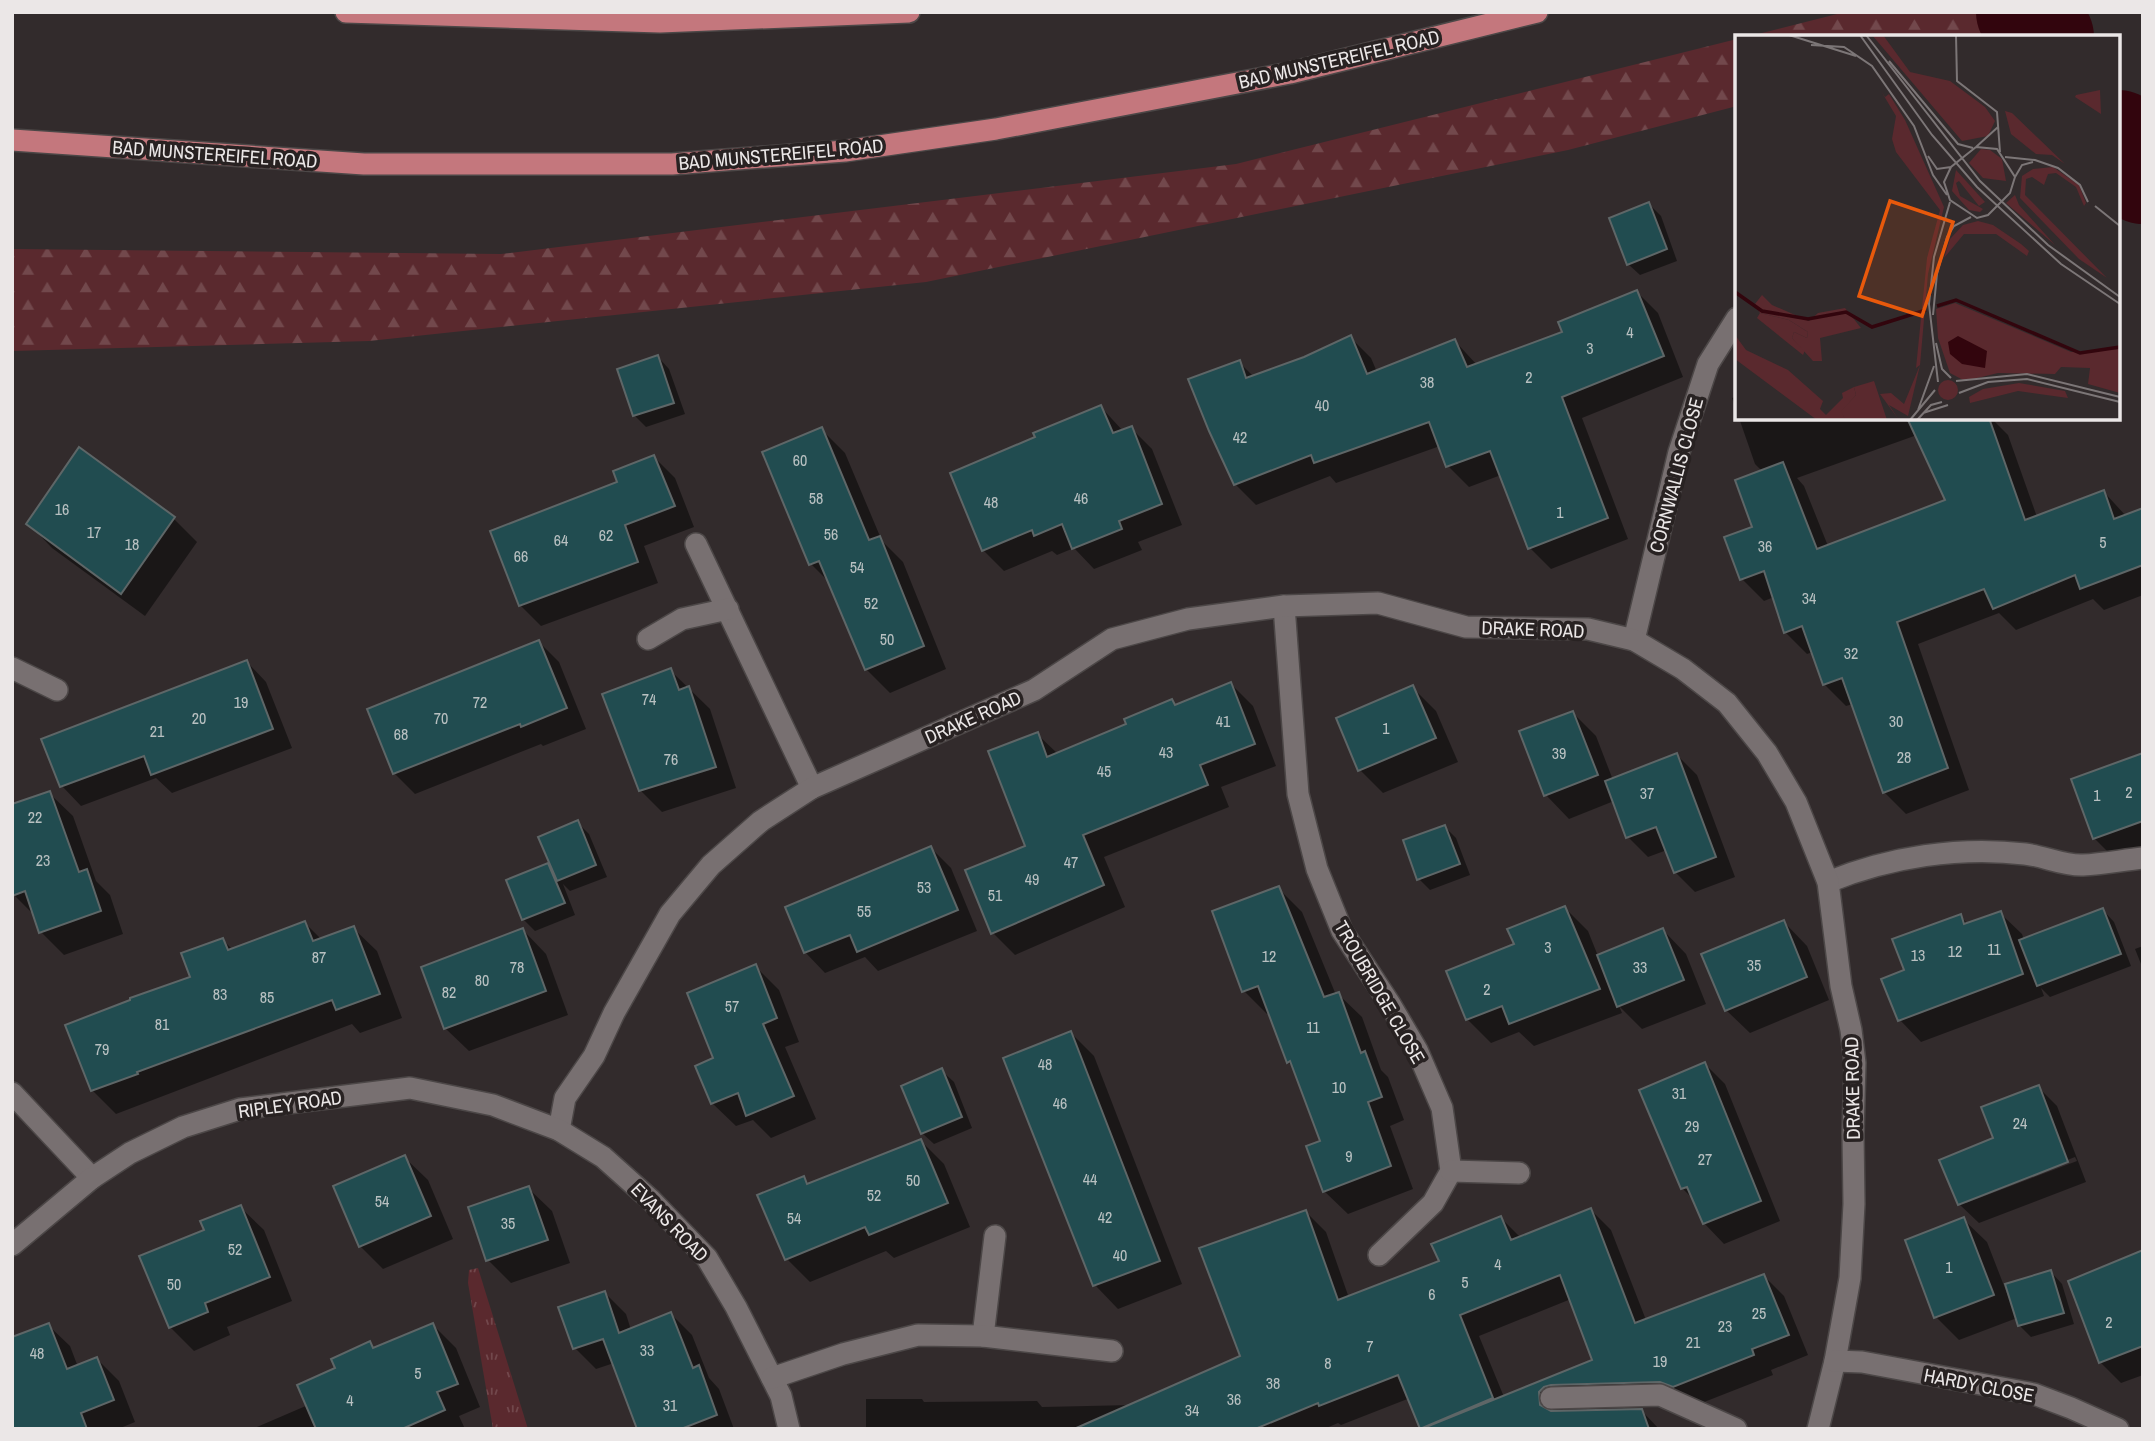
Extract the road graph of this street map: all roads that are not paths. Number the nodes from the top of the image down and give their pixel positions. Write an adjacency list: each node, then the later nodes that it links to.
1 (346, 12): 2 (highway)
2 (909, 12)
3 (1537, 12): 4 (highway, BAD MUNSTEREIFEL ROAD)
4 (12, 140)
5 (1735, 320): 10 (street, CORNWALLIS CLOSE)
6 (696, 544): 8 (street)
7 (1284, 606): 10 (street, DRAKE ROAD); 13 (street, DRAKE ROAD); 18 (street, TROUBRIDGE CLOSE)
8 (728, 609): 9 (street); 13 (street)
9 (648, 639)
10 (1634, 640): 15 (street, DRAKE ROAD)
11 (12, 668): 12 (street)
12 (57, 690)
13 (812, 788): 17 (street, DRAKE ROAD)
14 (2143, 858): 15 (street)
15 (1828, 882): 26 (street, DRAKE ROAD)
16 (12, 1093): 20 (street)
17 (559, 1130): 20 (street, RIPLEY ROAD); 27 (street, EVANS ROAD)
18 (1451, 1171): 19 (street); 23 (street)
19 (1519, 1173)
20 (92, 1178): 22 (street, RIPLEY ROAD)
21 (995, 1236): 24 (street)
22 (12, 1245)
23 (1379, 1255)
24 (983, 1336): 25 (street); 27 (street)
25 (1112, 1351)
26 (1835, 1361): 31 (street, DRAKE ROAD); 32 (street, HARDY CLOSE)
27 (772, 1378): 29 (street, EVANS ROAD)
28 (1550, 1398): 30 (street)
29 (789, 1429)
30 (1736, 1429)
31 (1818, 1429)
32 (2118, 1429)

